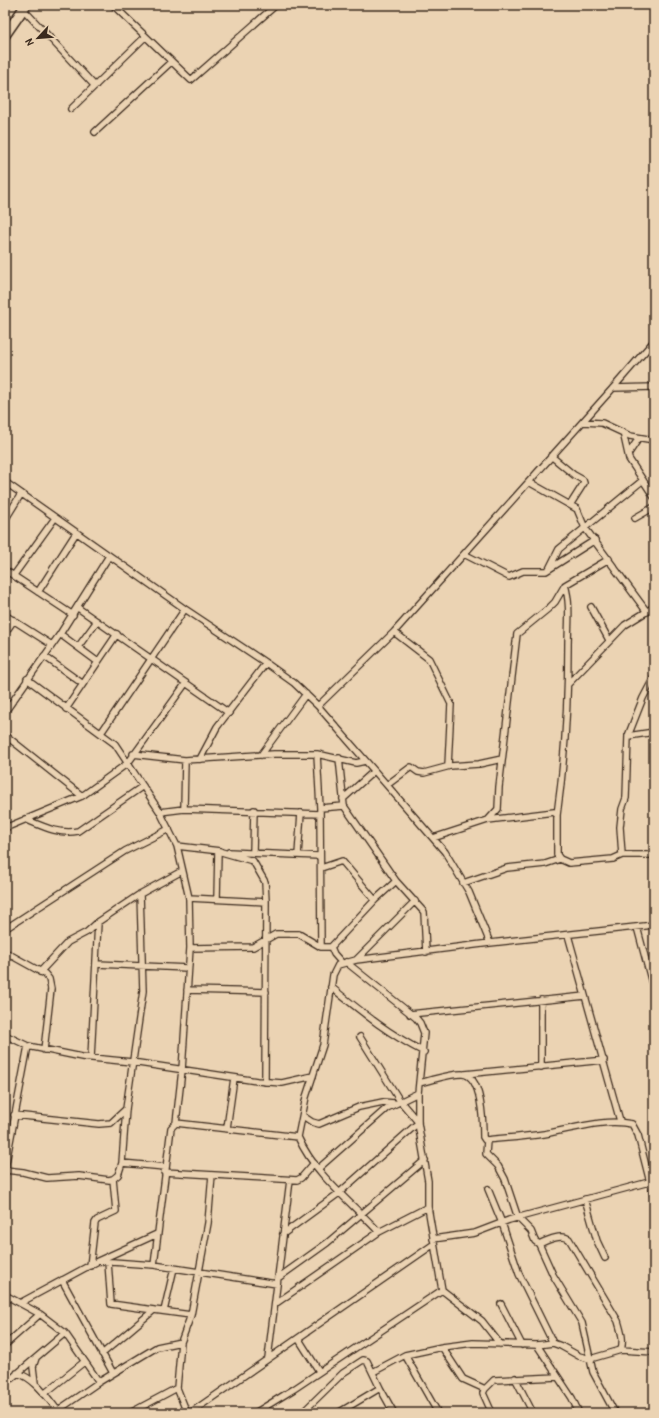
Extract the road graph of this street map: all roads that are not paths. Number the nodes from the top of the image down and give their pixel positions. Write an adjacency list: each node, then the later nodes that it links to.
1 (113, 5): 5 (street)
2 (276, 5): 6 (street)
3 (24, 7): 4 (main road); 7 (street)
4 (7, 29)
5 (146, 37): 6 (street); 7 (street)
6 (171, 62): 9 (street)
7 (96, 85): 8 (street)
8 (71, 109)
9 (95, 132)
10 (654, 341): 12 (street)
11 (654, 386): 12 (street)
12 (613, 388): 13 (street)
13 (583, 422): 14 (street); 18 (street)
14 (623, 432): 15 (street); 17 (street)
15 (640, 438): 16 (street); 17 (street)
16 (654, 440)
17 (628, 453): 19 (street)
18 (552, 456): 21 (street); 24 (street)
19 (643, 480): 23 (street); 29 (street)
20 (5, 482): 22 (street)
21 (529, 482): 24 (street); 32 (street)
22 (21, 494): 26 (street); 28 (street)
23 (654, 496)
24 (570, 505): 29 (street)
25 (654, 507): 27 (street)
26 (55, 518): 30 (street); 37 (street)
27 (635, 518)
28 (5, 520)
29 (585, 528): 31 (street); 35 (street)
30 (76, 532): 33 (street); 39 (street)
31 (595, 540): 34 (street); 35 (street)
32 (464, 554): 35 (street); 51 (street)
33 (109, 556): 44 (street); 45 (street)
34 (609, 559): 38 (street); 46 (street)
35 (549, 569)
36 (5, 570): 37 (street)
37 (14, 575): 39 (street)
38 (565, 585): 40 (street); 41 (street)
39 (38, 592): 48 (street)
40 (560, 593): 41 (street); 81 (street)
41 (567, 593): 66 (street)
42 (591, 607): 55 (street)
43 (654, 607): 46 (street)
44 (78, 608): 48 (street); 50 (street)
45 (185, 609): 59 (street); 61 (street)
46 (647, 612): 55 (street)
47 (5, 615): 49 (street)
48 (73, 615): 53 (street)
49 (14, 620): 52 (street); 56 (street)
50 (97, 621): 54 (street); 57 (street)
51 (394, 632): 68 (street); 85 (street)
52 (5, 633)
53 (60, 634): 56 (street); 57 (street)
54 (117, 634): 59 (street); 60 (street)
55 (609, 640): 66 (street)
56 (52, 645): 58 (street)
57 (78, 647): 60 (street)
58 (44, 656): 63 (street); 65 (street)
59 (151, 660): 64 (street); 73 (street)
60 (98, 662): 65 (street)
61 (266, 663): 67 (street); 71 (street)
62 (654, 677): 75 (street)
63 (27, 679): 69 (street); 70 (street)
64 (186, 683): 71 (street); 76 (street)
65 (83, 684): 69 (street)
66 (568, 684): 98 (street)
67 (306, 694): 68 (street); 78 (street)
68 (318, 706): 83 (street)
69 (66, 709): 73 (street)
70 (5, 712)
71 (229, 713): 80 (street)
72 (654, 732): 75 (street)
73 (102, 733): 84 (street)
74 (5, 735): 89 (street)
75 (628, 736): 108 (street)
76 (133, 754): 82 (street); 84 (street)
77 (317, 754): 78 (street); 79 (street); 92 (street)
78 (261, 755): 80 (street)
79 (339, 758): 83 (street); 90 (street)
80 (200, 759): 82 (street)
81 (502, 759): 85 (street); 100 (street)
82 (185, 760): 93 (street)
83 (365, 761): 86 (street)
84 (128, 763): 88 (street); 89 (street)
85 (448, 766): 87 (street)
86 (374, 771): 87 (street); 90 (street)
87 (387, 785): 103 (street)
88 (143, 786): 95 (street); 99 (street)
89 (82, 796): 99 (street)
90 (343, 799): 91 (street)
91 (344, 806): 92 (street); 114 (street)
92 (320, 808): 97 (street)
93 (184, 809): 94 (street); 95 (street)
94 (254, 810): 96 (street); 106 (street)
95 (160, 812): 102 (street)
96 (301, 813): 97 (street); 107 (street)
97 (320, 814): 109 (street)
98 (557, 815): 100 (street); 111 (street)
99 (25, 819): 101 (street)
100 (488, 820): 103 (street)
101 (5, 828)
102 (169, 829): 104 (street); 125 (street)
103 (433, 838): 115 (street)
104 (177, 846): 105 (street); 113 (street)
105 (218, 851): 106 (street); 118 (street); 121 (street)
106 (253, 853): 107 (street)
107 (298, 855): 109 (street)
108 (622, 855): 110 (street); 111 (street)
109 (319, 856): 112 (street)
110 (654, 856)
111 (560, 859): 115 (street)
112 (320, 868): 119 (street); 129 (street)
113 (182, 871): 116 (street); 117 (street)
114 (396, 881): 119 (street); 120 (street)
115 (463, 883): 128 (street)
116 (140, 894): 122 (street); 137 (street)
117 (190, 898): 118 (street); 131 (street)
118 (217, 899): 121 (street)
119 (375, 900): 130 (street)
120 (415, 901): 133 (street); 134 (street)
121 (266, 902): 127 (street)
122 (98, 922): 136 (street); 139 (street)
123 (654, 925): 124 (street)
124 (637, 926): 126 (street); 142 (street)
125 (5, 928)
126 (568, 935): 128 (street); 144 (street)
127 (267, 940): 129 (street); 131 (street); 143 (street)
128 (490, 943): 133 (street)
129 (321, 947): 130 (street)
130 (332, 947): 135 (street)
131 (190, 948): 138 (street)
132 (5, 952): 139 (street)
133 (426, 952): 134 (street)
134 (356, 960): 135 (street)
135 (344, 962): 140 (street); 146 (street)
136 (97, 964): 137 (street); 152 (street)
137 (143, 967): 138 (street); 154 (street)
138 (188, 968): 141 (street)
139 (40, 972): 150 (street)
140 (331, 987): 151 (street); 158 (street)
141 (187, 990): 143 (street); 156 (street)
142 (654, 991)
143 (266, 992): 160 (street)
144 (586, 996): 145 (street); 153 (street)
145 (541, 1000): 146 (street); 155 (street)
146 (410, 1014): 151 (street)
147 (5, 1035): 149 (street)
148 (360, 1037): 163 (street)
149 (28, 1046): 150 (street); 165 (street)
150 (44, 1050): 152 (street)
151 (424, 1052): 161 (street)
152 (91, 1058): 154 (street)
153 (604, 1060): 155 (street); 167 (street)
154 (132, 1062): 156 (street); 164 (street)
155 (541, 1066): 157 (street)
156 (182, 1070): 159 (street); 168 (street)
157 (463, 1074): 161 (street); 172 (street)
158 (313, 1076): 160 (street); 166 (street)
159 (234, 1078): 160 (street); 170 (street)
160 (265, 1082)
161 (419, 1083): 162 (street)
162 (418, 1093): 163 (street); 169 (street)
163 (397, 1102): 166 (street); 169 (street); 176 (street)
164 (126, 1109): 165 (street); 174 (street)
165 (14, 1115): 177 (street)
166 (303, 1116): 171 (street)
167 (620, 1122): 172 (street); 182 (street)
168 (176, 1123): 170 (street); 178 (street)
169 (418, 1123): 173 (street); 184 (street)
170 (227, 1128): 171 (street)
171 (298, 1137): 175 (street)
172 (487, 1140): 189 (street)
173 (425, 1160): 187 (street); 188 (street)
174 (122, 1163): 178 (street); 180 (street)
175 (314, 1163): 176 (street); 181 (street)
176 (319, 1168): 184 (street)
177 (5, 1169): 180 (street)
178 (164, 1170): 179 (street); 192 (street)
179 (212, 1175): 181 (street); 202 (street)
180 (113, 1180): 199 (street)
181 (290, 1180): 193 (street)
182 (649, 1182): 185 (street); 186 (street)
183 (488, 1189): 190 (street)
184 (339, 1193): 188 (street); 193 (street)
185 (654, 1198)
186 (585, 1199): 189 (street); 196 (street)
187 (428, 1207): 191 (street); 194 (street)
188 (362, 1214): 191 (street); 204 (street)
189 (518, 1218): 190 (street); 195 (street)
190 (502, 1223): 194 (street); 217 (street)
191 (379, 1232): 208 (street)
192 (158, 1234): 197 (street); 200 (street)
193 (283, 1234): 204 (street)
194 (433, 1242): 205 (street); 215 (street)
195 (539, 1244): 223 (street); 229 (street)
196 (605, 1258)
197 (98, 1261): 198 (street); 199 (street)
198 (108, 1262): 200 (street); 210 (street)
199 (90, 1266): 203 (street)
200 (154, 1266): 201 (street)
201 (174, 1268): 202 (street); 211 (street)
202 (198, 1272): 204 (street); 213 (street)
203 (62, 1280): 207 (street); 225 (street)
204 (278, 1281): 208 (street)
205 (442, 1290): 218 (street); 231 (street)
206 (6, 1298): 207 (street)
207 (20, 1303): 212 (street)
208 (275, 1304): 228 (street)
209 (501, 1304): 220 (street)
210 (154, 1310): 211 (street); 225 (street)
211 (164, 1311): 213 (street)
212 (40, 1314): 214 (street); 219 (street)
213 (191, 1315): 216 (street)
214 (66, 1333): 227 (street); 230 (street)
215 (298, 1338): 228 (street); 231 (street)
216 (181, 1342): 234 (street); 240 (street)
217 (553, 1343): 221 (street); 229 (street)
218 (500, 1344): 220 (street); 222 (street)
219 (5, 1345)
220 (522, 1345): 221 (street)
221 (537, 1345): 235 (street)
222 (442, 1347): 226 (street); 242 (street)
223 (620, 1350): 224 (street); 229 (street)
224 (654, 1352)
225 (102, 1354): 234 (street)
226 (405, 1355): 232 (street); 251 (street)
227 (36, 1357): 233 (street); 239 (street)
228 (268, 1358): 246 (street)
229 (590, 1359): 255 (street)
230 (84, 1362): 237 (street); 243 (street)
231 (319, 1371): 247 (street)
232 (373, 1372): 241 (street); 248 (street)
233 (17, 1373): 238 (street); 239 (street)
234 (113, 1373): 237 (street)
235 (558, 1377): 236 (street); 254 (street)
236 (515, 1378): 242 (street); 253 (street)
237 (99, 1382): 244 (street)
238 (5, 1384)
239 (36, 1385): 243 (street)
240 (177, 1388): 245 (street); 246 (street)
241 (380, 1388): 249 (street); 250 (street)
242 (485, 1389): 252 (street)
243 (44, 1394): 244 (street)
244 (56, 1412)
245 (130, 1413)
246 (189, 1413)
247 (255, 1413)
248 (302, 1413)
249 (338, 1413)
250 (394, 1413)
251 (438, 1413)
252 (492, 1413)
253 (533, 1413)
254 (579, 1413)
255 (615, 1413)

